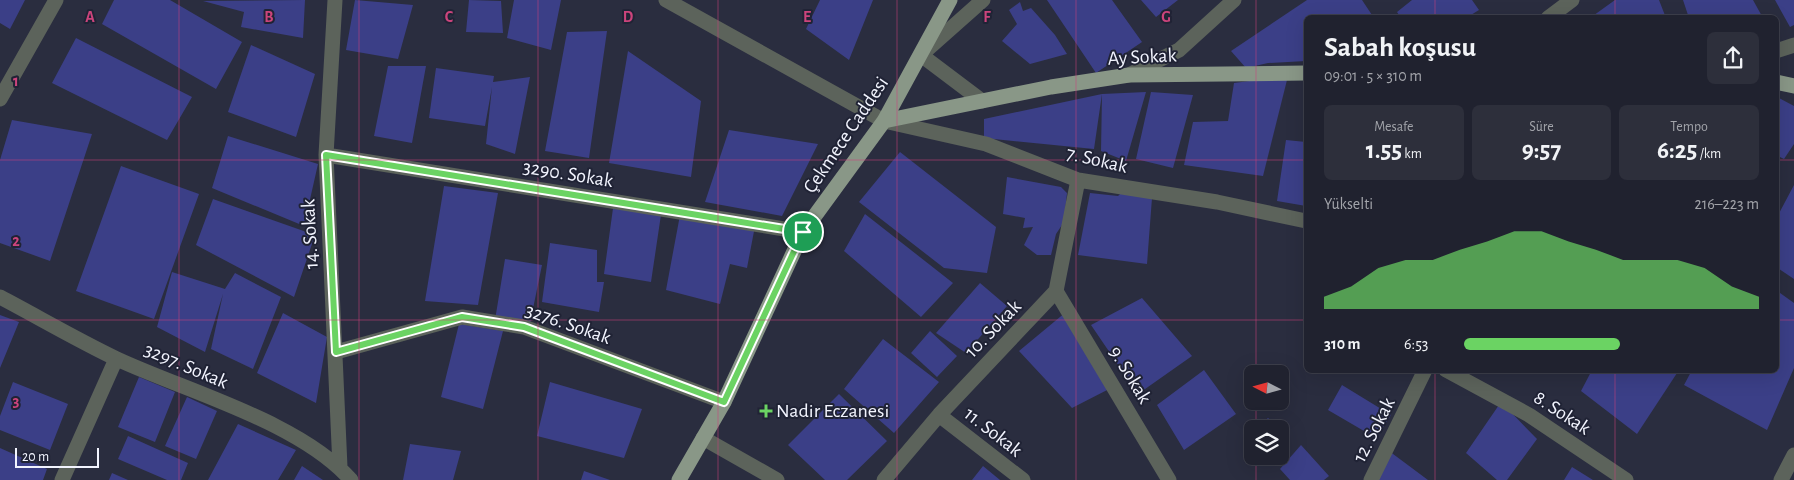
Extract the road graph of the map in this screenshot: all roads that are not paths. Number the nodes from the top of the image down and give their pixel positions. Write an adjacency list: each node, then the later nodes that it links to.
1 (56, 0): 16 (street)
2 (335, 0): 19 (street, 14. Sokak)
3 (666, 0): 18 (street, 7. Sokak)
4 (950, 0): 11 (main road, Çekmece Caddesi)
5 (983, 0): 11 (street)
6 (1234, 0): 13 (street)
7 (1572, 0): 8 (street)
8 (1552, 15)
9 (1794, 46): 10 (street)
10 (1779, 50)
11 (921, 55): 17 (street); 18 (main road, Çekmece Caddesi)
12 (1304, 73): 13 (main road, Ay Sokak)
13 (1129, 75): 17 (main road, Ay Sokak)
14 (1779, 83): 15 (main road)
15 (1794, 86)
16 (1, 94)
17 (982, 101): 18 (main road, Ay Sokak)
18 (884, 121): 20 (street, 7. Sokak); 22 (main road, Çekmece Caddesi)
19 (326, 155): 22 (street, 3290. Sokak); 25 (street, 14. Sokak)
20 (1078, 180): 21 (street, 7. Sokak); 23 (street)
21 (1304, 222)
22 (803, 232): 29 (main road, Çekmece Caddesi)
23 (1056, 291): 30 (street, 10. Sokak); 40 (street, 9. Sokak)
24 (0, 297): 26 (street, 3297. Sokak)
25 (336, 352): 29 (street, 3276. Sokak); 33 (street, 14. Sokak)
26 (116, 358): 33 (street, 3297. Sokak); 34 (street)
27 (1424, 373): 41 (street, 12. Sokak)
28 (1452, 373): 42 (street, 8. Sokak)
29 (724, 402): 31 (main road, Çekmece Caddesi)
30 (939, 414): 38 (street, 10. Sokak); 39 (street, 11. Sokak)
31 (703, 438): 36 (main road, Çekmece Caddesi); 37 (street)
32 (1794, 455): 43 (street)
33 (340, 467): 35 (street, 3297. Sokak)
34 (62, 480)
35 (352, 480)
36 (679, 480)
37 (777, 480)
38 (884, 480)
39 (1023, 480)
40 (1169, 480)
41 (1371, 480)
42 (1626, 480)
43 (1780, 480)

